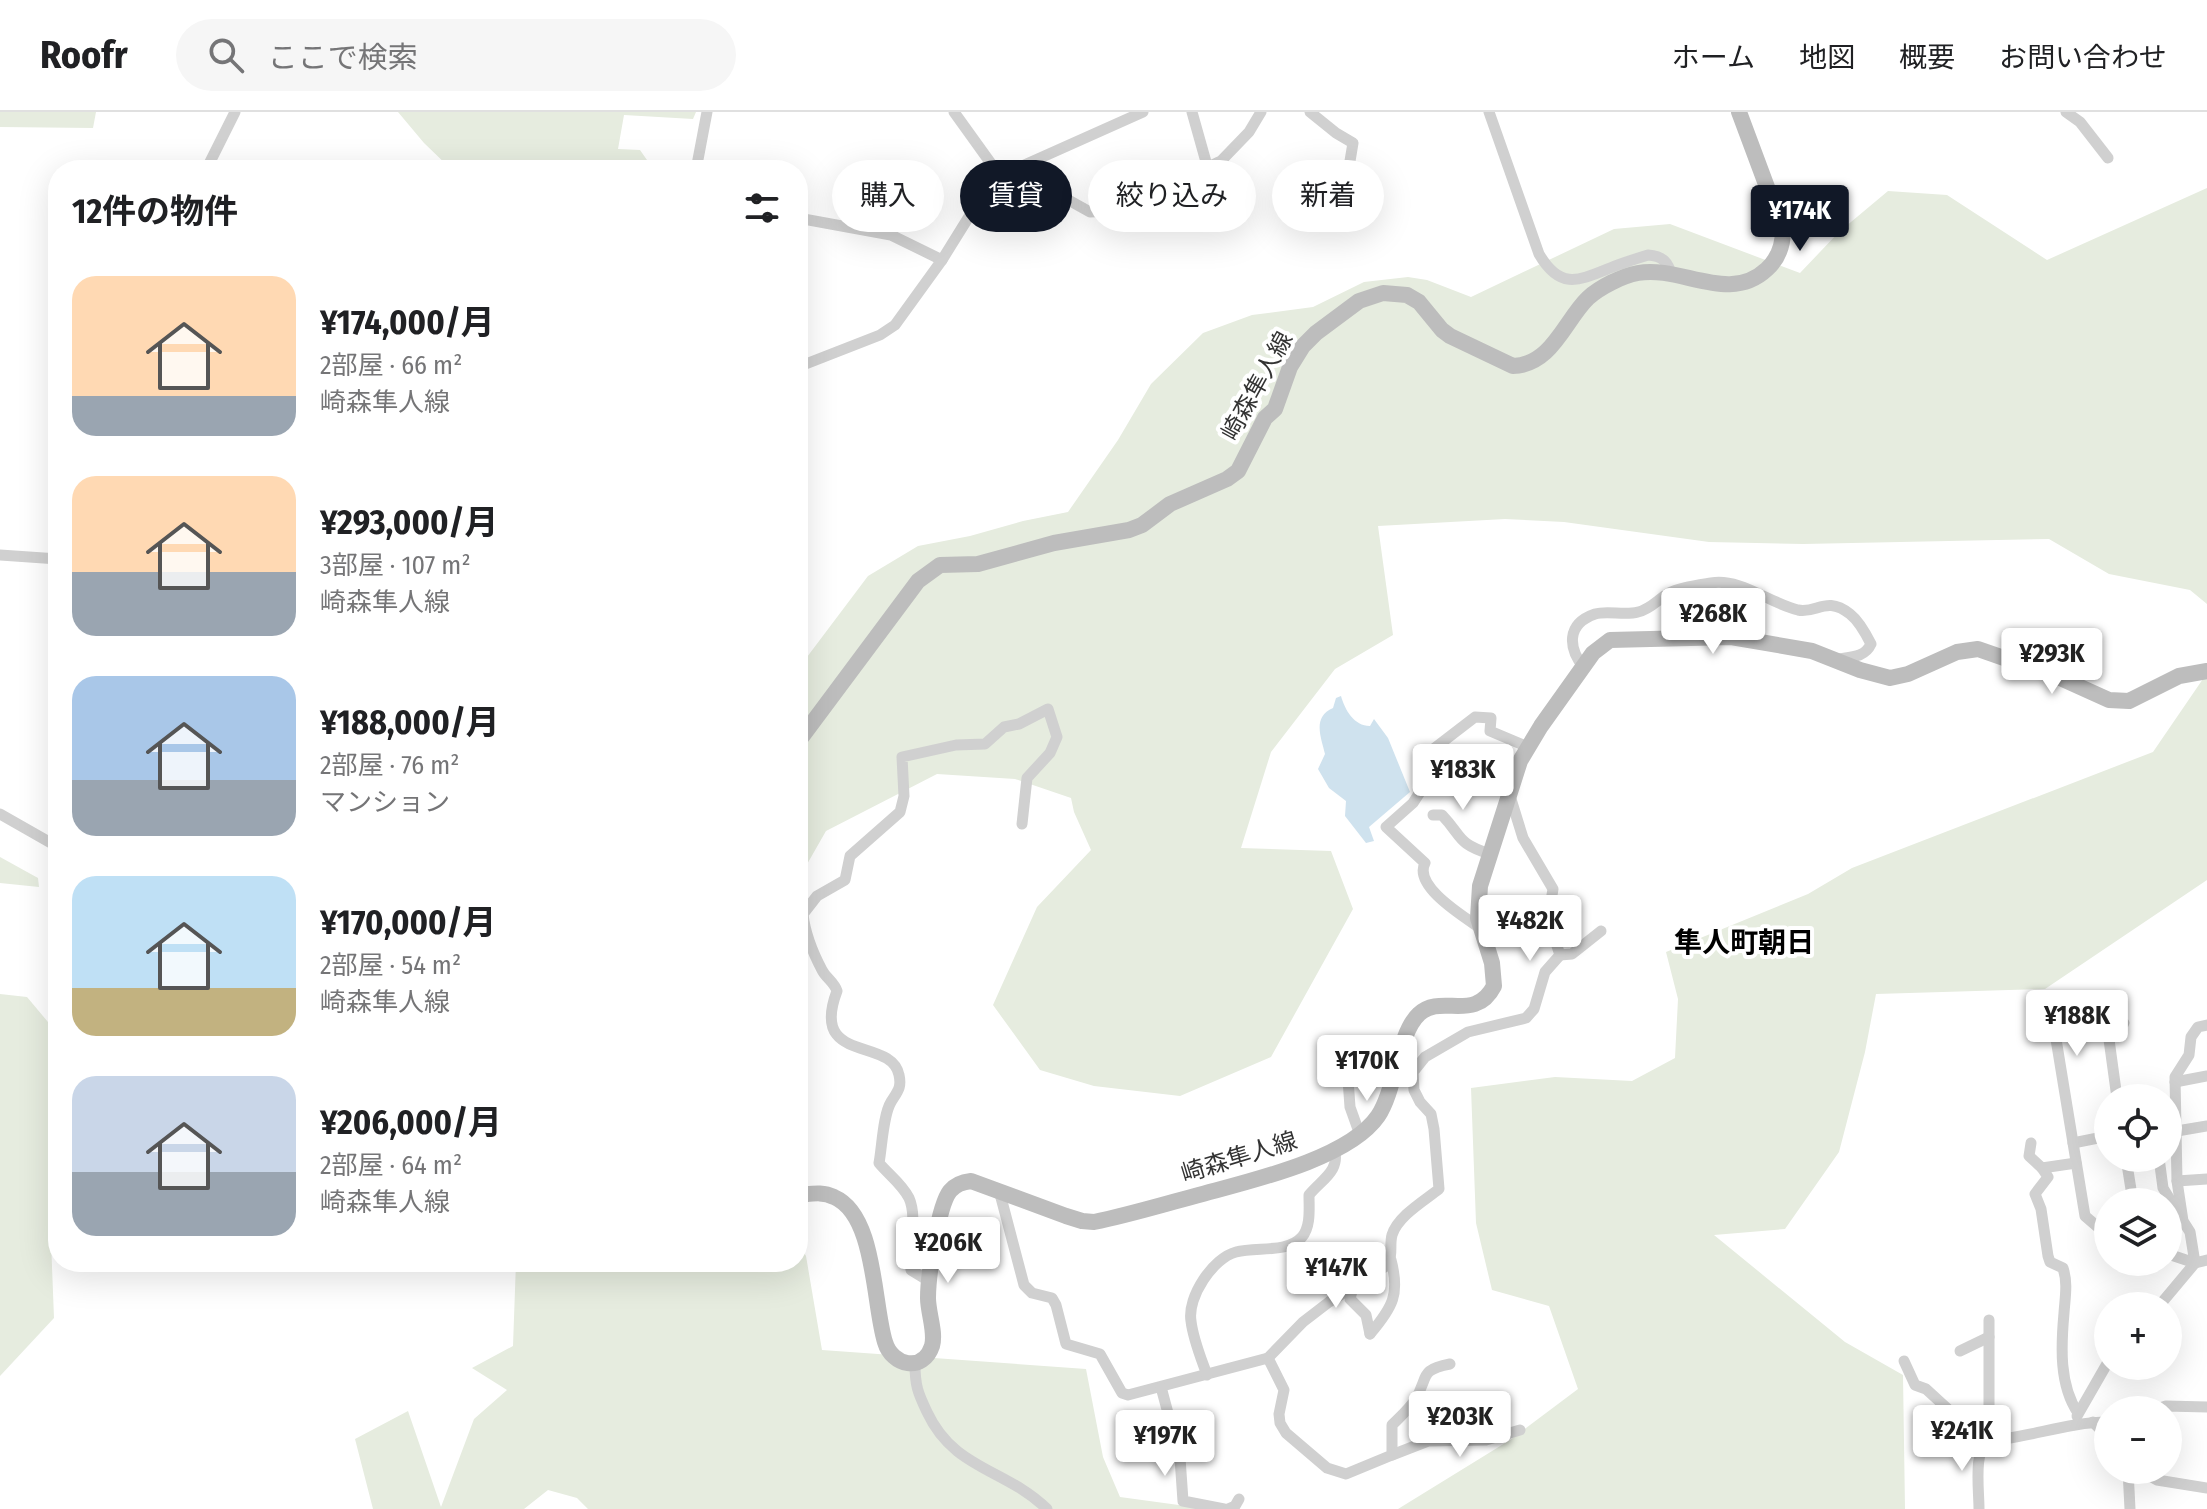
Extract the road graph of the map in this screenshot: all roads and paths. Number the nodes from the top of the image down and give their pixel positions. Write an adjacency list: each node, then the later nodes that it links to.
1 (235, 112): 12 (street)
2 (707, 112): 13 (street)
3 (954, 112): 14 (street)
4 (1143, 112): 15 (street)
5 (1192, 112): 16 (street)
6 (1261, 112): 17 (street)
7 (1310, 112): 18 (street)
8 (1489, 112): 22 (street)
9 (1739, 112): 22 (main road, 崎森隼人線)
10 (2066, 112): 11 (street)
11 (2108, 158)
12 (211, 160)
13 (698, 160)
14 (988, 160)
15 (1039, 160)
16 (1205, 160)
17 (1220, 160)
18 (1350, 160)
19 (808, 220): 21 (street)
20 (960, 231): 21 (street)
21 (942, 260): 23 (street)
22 (1672, 276): 29 (main road, 崎森隼人線)
23 (808, 363)
24 (0, 555): 25 (street)
25 (48, 558)
26 (1837, 659): 27 (main road, 崎森隼人線); 27 (street); 28 (main road, 崎森隼人線)
27 (1584, 668): 30 (main road, 崎森隼人線)
28 (2207, 671)
29 (808, 729)
30 (1528, 747): 31 (main road, 崎森隼人線); 38 (street)
31 (1510, 795): 36 (main road, 崎森隼人線); 41 (street)
32 (0, 814): 35 (street)
33 (1433, 815): 36 (street)
34 (1022, 824): 37 (street)
35 (48, 841)
36 (1490, 854): 38 (main road, 崎森隼人線)
37 (808, 908)
38 (1480, 928): 51 (main road, 崎森隼人線)
39 (1601, 931): 41 (street)
40 (808, 936): 68 (street)
41 (1560, 955): 66 (street)
42 (2124, 1023): 43 (street)
43 (2107, 1025): 48 (street); 54 (street)
44 (2207, 1025): 47 (street)
45 (2207, 1076): 47 (street)
46 (1348, 1079): 51 (street)
47 (2175, 1082)
48 (2115, 1084)
49 (2207, 1126): 50 (street)
50 (2182, 1130)
51 (1360, 1135): 55 (main road, 崎森隼人線)
52 (2094, 1139): 54 (street)
53 (2031, 1143): 57 (street)
54 (2073, 1143): 56 (street)
55 (1334, 1148): 62 (main road, 崎森隼人線); 78 (street)
56 (2076, 1163): 57 (street); 65 (street)
57 (2042, 1168): 83 (street)
58 (2161, 1172): 64 (street)
59 (2177, 1172): 61 (street)
60 (2207, 1179): 61 (street)
61 (2177, 1181): 64 (street)
62 (999, 1190): 68 (main road, 崎森隼人線); 80 (street)
63 (808, 1194): 76 (main road)
64 (2183, 1221): 67 (street)
65 (2094, 1224)
66 (1391, 1260): 69 (street); 69 (street)
67 (2201, 1262): 70 (street)
68 (929, 1281): 76 (main road, 崎森隼人線)
69 (1353, 1287): 74 (street)
70 (2172, 1292)
71 (1989, 1320): 72 (street)
72 (1989, 1337): 73 (street); 86 (street)
73 (1960, 1351)
74 (1268, 1358): 78 (street); 87 (street)
75 (1904, 1361): 86 (street)
76 (915, 1364): 92 (street)
77 (1450, 1364): 87 (street)
78 (1207, 1375): 80 (street)
79 (2098, 1380): 83 (street)
80 (1161, 1387): 93 (street)
81 (2182, 1406): 82 (street)
82 (2207, 1407)
83 (2076, 1418): 84 (street); 86 (street)
84 (2093, 1422)
85 (1520, 1430): 87 (street)
86 (1987, 1438): 94 (street)
87 (1392, 1455)
88 (2182, 1482): 90 (street)
89 (2129, 1484): 95 (street)
90 (2207, 1488)
91 (1239, 1499): 93 (street)
92 (1047, 1509)
93 (1226, 1509)
94 (1979, 1509)
95 (2130, 1509)

